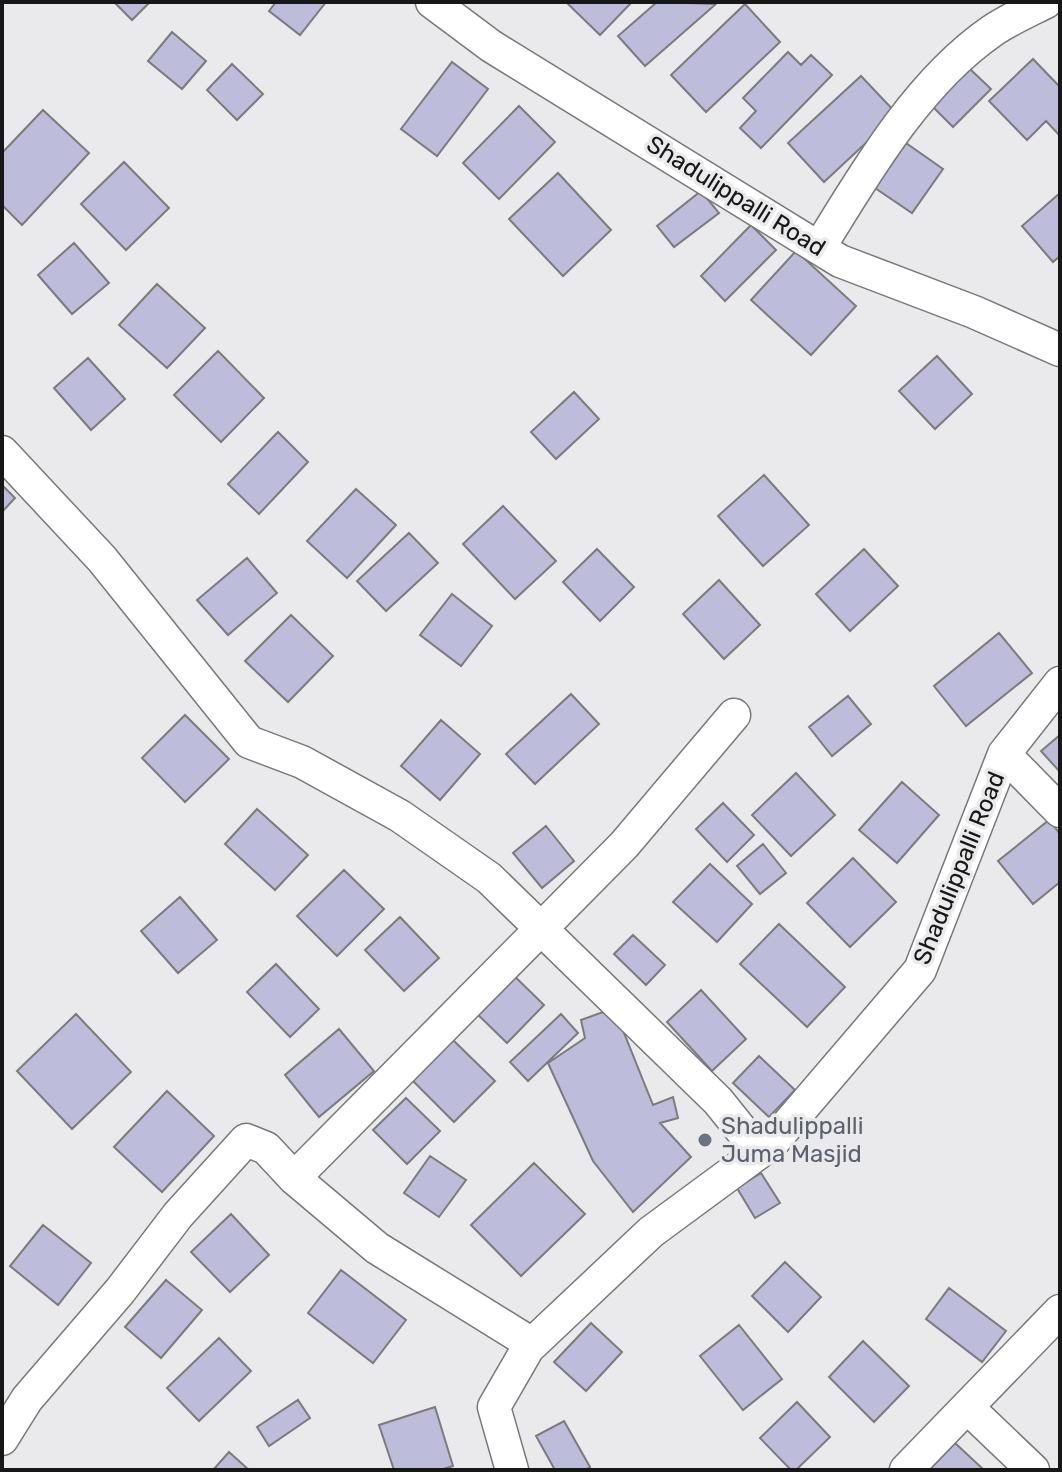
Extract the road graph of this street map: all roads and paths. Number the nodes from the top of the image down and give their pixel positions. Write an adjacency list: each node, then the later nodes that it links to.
1 (432, 2): 3 (street, Shadulippalli Road)
2 (1046, 2): 3 (street)
3 (819, 248): 4 (street, Shadulippalli Road)
4 (1060, 350)
5 (2, 452): 10 (street)
6 (1060, 683): 8 (street, Shadulippalli Road)
7 (734, 715): 10 (street)
8 (1004, 754): 9 (street); 11 (street, Shadulippalli Road)
9 (1060, 811)
10 (540, 926): 11 (street); 12 (street)
11 (759, 1152): 14 (street, Shadulippalli Road)
12 (294, 1178): 14 (street); 16 (street)
13 (1060, 1311): 15 (street)
14 (532, 1344): 17 (street, Shadulippalli Road)
15 (967, 1407): 18 (street); 19 (street)
16 (2, 1439)
17 (512, 1470)
18 (906, 1470)
19 (1033, 1470)

